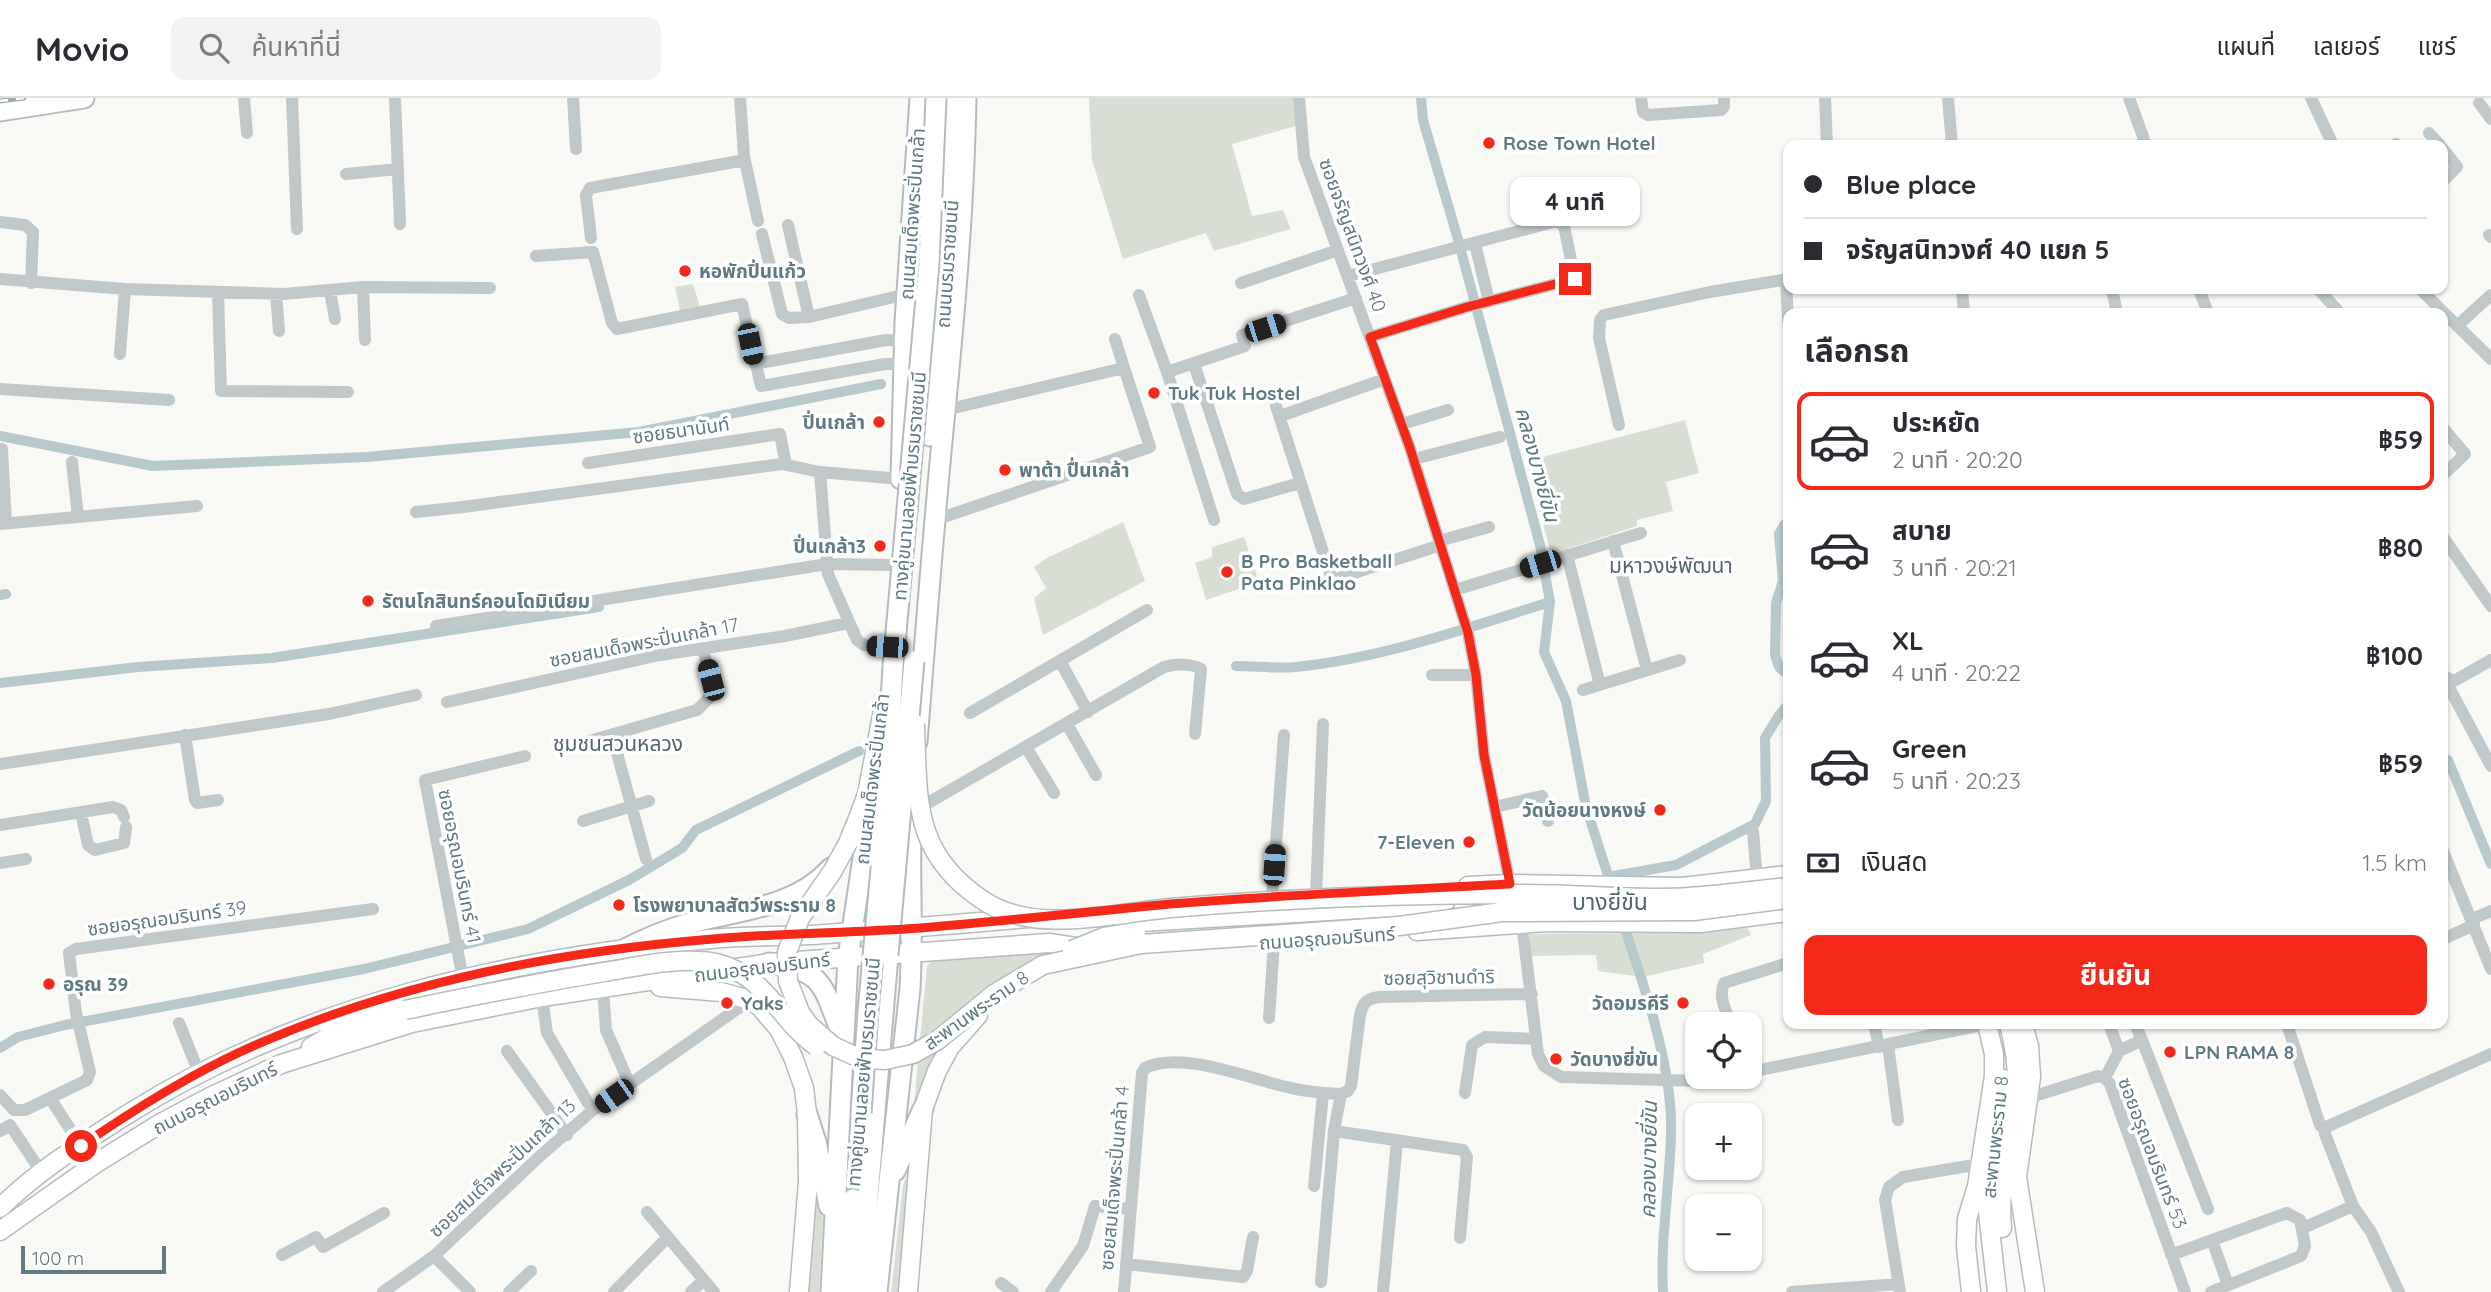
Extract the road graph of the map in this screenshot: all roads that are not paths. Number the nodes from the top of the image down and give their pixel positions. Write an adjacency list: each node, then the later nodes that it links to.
1 (84, 98): 20 (main road)
2 (244, 98): 23 (street)
3 (292, 98): 39 (street)
4 (395, 98): 33 (street)
5 (573, 98): 30 (street)
6 (740, 98): 32 (street)
7 (905, 98): 22 (main road)
8 (920, 98): 22 (main road, ถนนสมเด็จพระปิ่นเกล้า)
9 (930, 98): 22 (main road, ถนนบรมราชชนนี)
10 (936, 98): 119 (main road, ทางคู่ขนานลอยฟ้าบรมราชชนนี, bridge)
11 (963, 98): 85 (main road, ถนนสมเด็จพระปิ่นเกล้า); 85 (main road, ถนนบรมราชชนนี); 122 (main road, ทางคู่ขนานลอยฟ้าบรมราชชนนี)
12 (1299, 98): 42 (street, ซอยจรัญสนิทวงศ์ 40)
13 (1641, 98): 14 (street)
14 (1724, 98)
15 (1825, 98): 25 (street)
16 (1948, 98): 26 (street)
17 (2129, 98): 27 (street)
18 (2311, 98): 28 (street)
19 (2479, 103): 21 (street)
20 (0, 111)
21 (2491, 119)
22 (925, 126): 54 (main road, ถนนสมเด็จพระปิ่นเกล้า); 97 (main road, ถนนบรมราชชนนี)
23 (247, 133)
24 (2429, 133): 29 (street)
25 (1827, 140)
26 (1952, 140)
27 (2144, 140)
28 (2331, 140)
29 (2435, 140)
30 (576, 149)
31 (2448, 155): 35 (street)
32 (745, 160): 40 (street); 64 (street)
33 (398, 169): 34 (street); 37 (street)
34 (345, 174)
35 (2448, 176)
36 (0, 222): 47 (street)
37 (400, 224)
38 (788, 225): 64 (street)
39 (297, 229)
40 (591, 238)
41 (1464, 246): 44 (street); 61 (street); 61 (street)
42 (1338, 250): 44 (street, ซอยจรัญสนิทวงศ์ 40); 48 (street)
43 (536, 256): 75 (street)
44 (1348, 276): 60 (street, ซอยจรัญสนิทวงศ์ 40)
45 (0, 279): 47 (street)
46 (1783, 280): 87 (street)
47 (31, 283): 51 (street)
48 (1241, 283)
49 (363, 286): 50 (street); 52 (street); 71 (street)
50 (490, 288)
51 (125, 289): 53 (street); 73 (street)
52 (330, 291): 55 (street); 66 (street)
53 (218, 292): 55 (street); 82 (street)
54 (907, 293): 64 (street); 72 (main road, ถนนสมเด็จพระปิ่นเกล้า)
55 (276, 294): 68 (street)
56 (2323, 294): 62 (street)
57 (2425, 294): 63 (street)
58 (1139, 295): 79 (street)
59 (2491, 295): 67 (street)
60 (1356, 298): 69 (street, ซอยจรัญสนิทวงศ์ 40); 77 (street)
61 (1479, 304): 69 (street)
62 (2335, 308)
63 (2439, 308)
64 (809, 317)
65 (2448, 317): 67 (street)
66 (334, 319)
67 (2457, 326): 74 (street)
68 (279, 331)
69 (1370, 337): 80 (street, ซอยจรัญสนิทวงศ์ 40)
70 (1115, 339): 78 (street)
71 (365, 340)
72 (904, 341): 75 (street); 76 (main road, ถนนสมเด็จพระปิ่นเกล้า)
73 (120, 354)
74 (2491, 359)
75 (755, 364): 76 (street)
76 (904, 364): 97 (main road, ถนนสมเด็จพระปิ่นเกล้า)
77 (1194, 364): 79 (street); 98 (street)
78 (1124, 368): 85 (street); 102 (street)
79 (1167, 372): 103 (street)
80 (1385, 379): 86 (street, ซอยจรัญสนิทวงศ์ 40); 98 (street)
81 (0, 388): 83 (street)
82 (348, 392)
83 (169, 400)
84 (1448, 410): 86 (street)
85 (944, 420): 102 (main road, ถนนสมเด็จพระปิ่นเกล้า)
86 (1402, 424): 91 (street, ซอยจรัญสนิทวงศ์ 40)
87 (1619, 425)
88 (2448, 434): 95 (street)
89 (1500, 437): 91 (street)
90 (2, 449): 104 (street)
91 (1414, 460): 108 (street, ซอยจรัญสนิทวงศ์ 40)
92 (72, 462): 101 (street)
93 (588, 463): 94 (street, ซอยธนานันท์)
94 (786, 465): 96 (street); 100 (street)
95 (2448, 470)
96 (820, 472): 97 (street); 111 (street)
97 (902, 474): 112 (main road, ถนนสมเด็จพระปิ่นเกล้า)
98 (1300, 483): 108 (street)
99 (197, 506): 101 (street)
100 (416, 512)
101 (78, 517): 104 (street)
102 (935, 520): 145 (main road, ถนนสมเด็จพระปิ่นเกล้า)
103 (1214, 520)
104 (3, 523)
105 (1489, 527): 108 (street)
106 (1641, 533): 107 (street)
107 (1613, 541): 110 (street); 124 (street)
108 (1440, 543): 113 (street, ซอยจรัญสนิทวงศ์ 40)
109 (2448, 544): 114 (street)
110 (1567, 555): 113 (street); 128 (street)
111 (827, 564): 112 (street); 116 (street); 117 (street)
112 (893, 565): 119 (main road, ถนนสมเด็จพระปิ่นเกล้า)
113 (1455, 590): 125 (street, ซอยจรัญสนิทวงศ์ 40)
114 (2491, 606)
115 (1147, 610): 123 (street)
116 (848, 623): 118 (street, ซอยสมเด็จพระปิ่นเกล้า 17); 119 (street)
117 (436, 626)
118 (703, 649): 132 (street, ซอยสมเด็จพระปิ่นเกล้า 17); 139 (street)
119 (890, 656): 144 (main road, ถนนสมเด็จพระปิ่นเกล้า); 220 (main road, สะพานพระราม 8, bridge); 235 (main road, ทางคู่ขนานลอยฟ้าบรมราชชนนี, bridge)
120 (1680, 660): 124 (street)
121 (2491, 660): 127 (street)
122 (914, 661): 178 (main road, bridge); 235 (main road, ทางคู่ขนานลอยฟ้าบรมราชชนนี, bridge)
123 (1060, 661): 133 (street); 134 (street)
124 (1647, 670): 128 (street)
125 (1476, 675): 126 (street); 152 (street, ซอยจรัญสนิทวงศ์ 40)
126 (1432, 676)
127 (2448, 678)
128 (1600, 685): 130 (street)
129 (2448, 685): 147 (street)
130 (1583, 690)
131 (416, 695): 138 (street)
132 (447, 702)
133 (1088, 712): 135 (street); 137 (street)
134 (970, 713)
135 (1067, 724): 142 (street); 148 (street)
136 (1323, 724): 170 (street)
137 (1195, 734)
138 (185, 735): 146 (street); 150 (street)
139 (612, 735): 141 (street); 153 (street)
140 (1284, 735): 171 (street)
141 (572, 746)
142 (1026, 747): 149 (street); 158 (street)
143 (525, 756): 195 (street, ซอยอรุณอมรินทร์ 41)
144 (878, 758): 145 (main road); 155 (main road, ถนนสมเด็จพระปิ่นเกล้า)
145 (916, 762): 158 (main road, ถนนสมเด็จพระปิ่นเกล้า)
146 (0, 764)
147 (2491, 766)
148 (1096, 775)
149 (1054, 793)
150 (218, 800)
151 (649, 801): 153 (street)
152 (1495, 807): 157 (street); 167 (street, ซอยจรัญสนิทวงศ์ 40)
153 (631, 808): 156 (street); 162 (street)
154 (82, 813): 154 (street); 159 (street)
155 (869, 817): 183 (main road, ถนนสมเด็จพระปิ่นเกล้า); 186 (main road)
156 (583, 821)
157 (1548, 821)
158 (911, 822): 175 (main road); 182 (main road, ถนนสมเด็จพระปิ่นเกล้า)
159 (0, 825)
160 (1753, 832): 166 (street)
161 (26, 859): 163 (street)
162 (646, 859)
163 (0, 863)
164 (2448, 863): 180 (street)
165 (1783, 876): 166 (main road, ถนนอรุณอมรินทร์)
166 (1758, 878): 168 (main road, ถนนอรุณอมรินทร์)
167 (1510, 884): 168 (main road, ถนนอรุณอมรินทร์); 170 (main road, ถนนอรุณอมรินทร์)
168 (1557, 887): 176 (main road)
169 (1783, 887): 178 (main road, bridge)
170 (1315, 895): 171 (main road, ถนนอรุณอมรินทร์)
171 (1272, 898): 175 (main road, ถนนอรุณอมรินทร์)
172 (1783, 900): 192 (main road, สะพานพระราม 8, bridge)
173 (373, 909): 232 (street, ซอยอรุณอมรินทร์ 39)
174 (2491, 911): 180 (street)
175 (1096, 912): 182 (main road, ถนนอรุณอมรินทร์); 187 (main road)
176 (1396, 912): 178 (main road, bridge); 179 (main road); 192 (main road, bridge)
177 (1783, 913): 179 (main road, ถนนอรุณอมรินทร์)
178 (1070, 920)
179 (1547, 922): 181 (main road, ถนนอรุณอมรินทร์)
180 (2473, 922): 184 (street); 194 (street)
181 (1522, 924): 185 (main road, ถนนอรุณอมรินทร์); 198 (street)
182 (911, 928): 183 (main road, ถนนอรุณอมรินทร์); 188 (main road, ถนนสมเด็จพระปิ่นเกล้า)
183 (851, 932): 186 (main road, ถนนอรุณอมรินทร์); 190 (main road, ถนนสมเด็จพระปิ่นเกล้า)
184 (2448, 936)
185 (1274, 942): 189 (main road, ถนนอรุณอมรินทร์); 202 (street)
186 (627, 948): 195 (main road, ถนนอรุณอมรินทร์)
187 (1098, 951): 188 (main road, ถนนอรุณอมรินทร์); 189 (main road, ถนนอรุณอมรินทร์)
188 (912, 952): 190 (main road, ถนนอรุณอมรินทร์); 249 (main road, ถนนสมเด็จพระปิ่นเกล้า)
189 (1124, 953): 234 (main road)
190 (848, 958): 191 (main road, ถนนอรุณอมรินทร์); 213 (main road, ถนนสมเด็จพระปิ่นเกล้า)
191 (769, 963): 196 (main road, ถนนอรุณอมรินทร์); 213 (main road)
192 (1043, 965): 220 (main road, สะพานพระราม 8, bridge)
193 (1783, 965): 201 (street)
194 (2491, 969)
195 (463, 979): 223 (main road, ถนนอรุณอมรินทร์)
196 (622, 985): 197 (main road, ถนนอรุณอมรินทร์); 200 (main road)
197 (603, 987): 199 (main road, ถนนอรุณอมรินทร์); 224 (street)
198 (1532, 995): 214 (street); 229 (street, ซอยสุวิชานดำริ)
199 (542, 997): 221 (main road, ถนนอรุณอมรินทร์); 233 (street)
200 (750, 1000): 236 (main road); 241 (street, ซอยสมเด็จพระปิ่นเกล้า 13)
201 (1727, 1012)
202 (1269, 1018)
203 (179, 1023): 223 (street)
204 (1876, 1029): 216 (street)
205 (1964, 1029): 216 (street)
206 (1988, 1029): 245 (main road)
207 (1997, 1029): 295 (main road, สะพานพระราม 8)
208 (2011, 1029): 296 (main road, สะพานพระราม 8)
209 (2024, 1029): 231 (main road)
210 (2111, 1029): 218 (street)
211 (2137, 1029): 215 (street)
212 (2289, 1029): 238 (street)
213 (843, 1037): 264 (main road, ถนนสมเด็จพระปิ่นเกล้า)
214 (1536, 1039): 226 (street); 227 (street)
215 (2142, 1040): 218 (street); 255 (street)
216 (1884, 1046): 222 (street); 237 (street)
217 (507, 1051): 241 (street)
218 (2119, 1051): 225 (street)
219 (2491, 1054): 238 (street)
220 (859, 1058): 221 (main road, bridge)
221 (282, 1064): 250 (main road, ถนนอรุณอมรินทร์)
222 (1762, 1070)
223 (200, 1073): 243 (main road, ถนนอรุณอมรินทร์)
224 (626, 1078)
225 (2105, 1078): 231 (street, ซอยอรุณอมรินทร์ 53); 267 (street, ซอยอรุณอมรินทร์ 53)
226 (1685, 1081)
227 (1465, 1093)
228 (1323, 1094): 229 (street); 248 (street); 254 (street, ซอยสมเด็จพระปิ่นเกล้า 4)
229 (1340, 1094): 240 (street)
230 (0, 1095): 232 (street)
231 (2028, 1097): 246 (main road)
232 (50, 1098): 243 (street)
233 (588, 1102)
234 (923, 1108): 249 (main road); 287 (main road)
235 (867, 1113): 284 (main road, ทางคู่ขนานลอยฟ้าบรมราชชนนี); 285 (main road, ทางคู่ขนานลอยฟ้าบรมราชชนนี)
236 (807, 1114): 264 (main road); 282 (main road)
237 (1898, 1120)
238 (2325, 1129): 252 (street)
239 (0, 1130): 244 (street)
240 (1334, 1131): 242 (street); 272 (street)
241 (567, 1135): 268 (street, ซอยสมเด็จพระปิ่นเกล้า 13)
242 (1398, 1142): 262 (street); 291 (street)
243 (81, 1146): 244 (main road, ถนนอรุณอมรินทร์)
244 (42, 1172): 247 (main road, ถนนอรุณอมรินทร์)
245 (1979, 1176): 275 (street); 293 (main road); 294 (main road); 295 (main road)
246 (2017, 1177): 297 (main road); 298 (main road)
247 (24, 1186): 251 (main road); 253 (main road, ถนนอรุณอมรินทร์)
248 (1314, 1186)
249 (888, 1188): 286 (main road, ถนนสมเด็จพระปิ่นเกล้า)
250 (55, 1191): 259 (main road, ถนนอรุณอมรินทร์); 265 (main road)
251 (0, 1201)
252 (2353, 1206): 258 (street); 301 (street)
253 (0, 1208)
254 (1132, 1209): 269 (street, ซอยสมเด็จพระปิ่นเกล้า 4); 289 (street)
255 (2208, 1209)
256 (647, 1212): 260 (street)
257 (384, 1213): 266 (street)
258 (2303, 1228): 263 (street); 274 (street)
259 (0, 1231)
260 (668, 1237): 271 (street); 279 (street)
261 (1253, 1237): 269 (street)
262 (1460, 1238)
263 (2212, 1240): 267 (street); 274 (street)
264 (836, 1241): 283 (main road, ถนนสมเด็จพระปิ่นเกล้า)
265 (0, 1243)
266 (282, 1255)
267 (2171, 1255): 299 (street, ซอยอรุณอมรินทร์ 53)
268 (435, 1256): 276 (street, ซอยสมเด็จพระปิ่นเกล้า 13); 277 (street)
269 (1126, 1264): 290 (street, ซอยสมเด็จพระปิ่นเกล้า 4)
270 (531, 1271): 278 (street)
271 (704, 1280): 280 (street); 281 (street)
272 (1321, 1282)
273 (1000, 1283): 288 (street)
274 (2228, 1285): 300 (street)
275 (1899, 1288): 292 (street)
276 (383, 1292)
277 (470, 1292)
278 (509, 1292)
279 (614, 1292)
280 (691, 1292)
281 (715, 1292)
282 (799, 1292)
283 (831, 1292)
284 (844, 1292)
285 (860, 1292)
286 (877, 1292)
287 (908, 1292)
288 (1013, 1292)
289 (1051, 1292)
290 (1124, 1292)
291 (1383, 1292)
292 (1792, 1292)
293 (1971, 1292)
294 (1983, 1292)
295 (1995, 1292)
296 (2007, 1292)
297 (2025, 1292)
298 (2035, 1292)
299 (2185, 1292)
300 (2211, 1292)
301 (2399, 1292)

